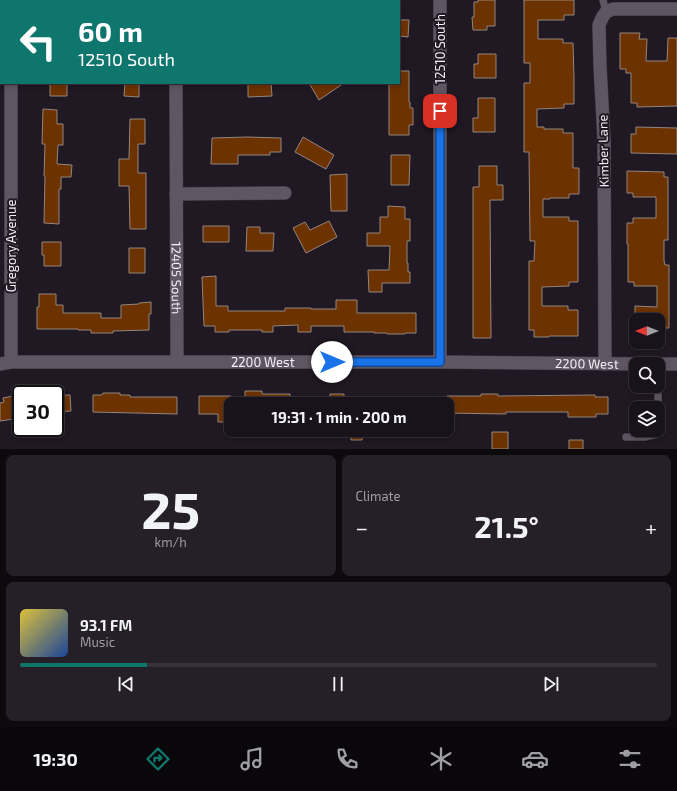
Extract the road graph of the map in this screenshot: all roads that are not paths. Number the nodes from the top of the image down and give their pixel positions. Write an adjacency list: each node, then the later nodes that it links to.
1 (440, 0): 10 (street, 12510 South)
2 (658, 4): 3 (street, Kimber Lane); 4 (street, Kimber Lane)
3 (604, 6): 12 (street, Kimber Lane)
4 (677, 9)
5 (11, 84): 11 (street, Gregory Avenue)
6 (176, 84): 8 (street, 12405 South)
7 (285, 193): 8 (street)
8 (176, 194): 9 (street, 12405 South)
9 (177, 362): 10 (street, 2200 West); 11 (street, 2200 West)
10 (440, 362): 12 (street, 2200 West)
11 (6, 363)
12 (605, 364): 13 (street, 2200 West)
13 (629, 364)
14 (665, 364): 15 (street)
15 (677, 364)

